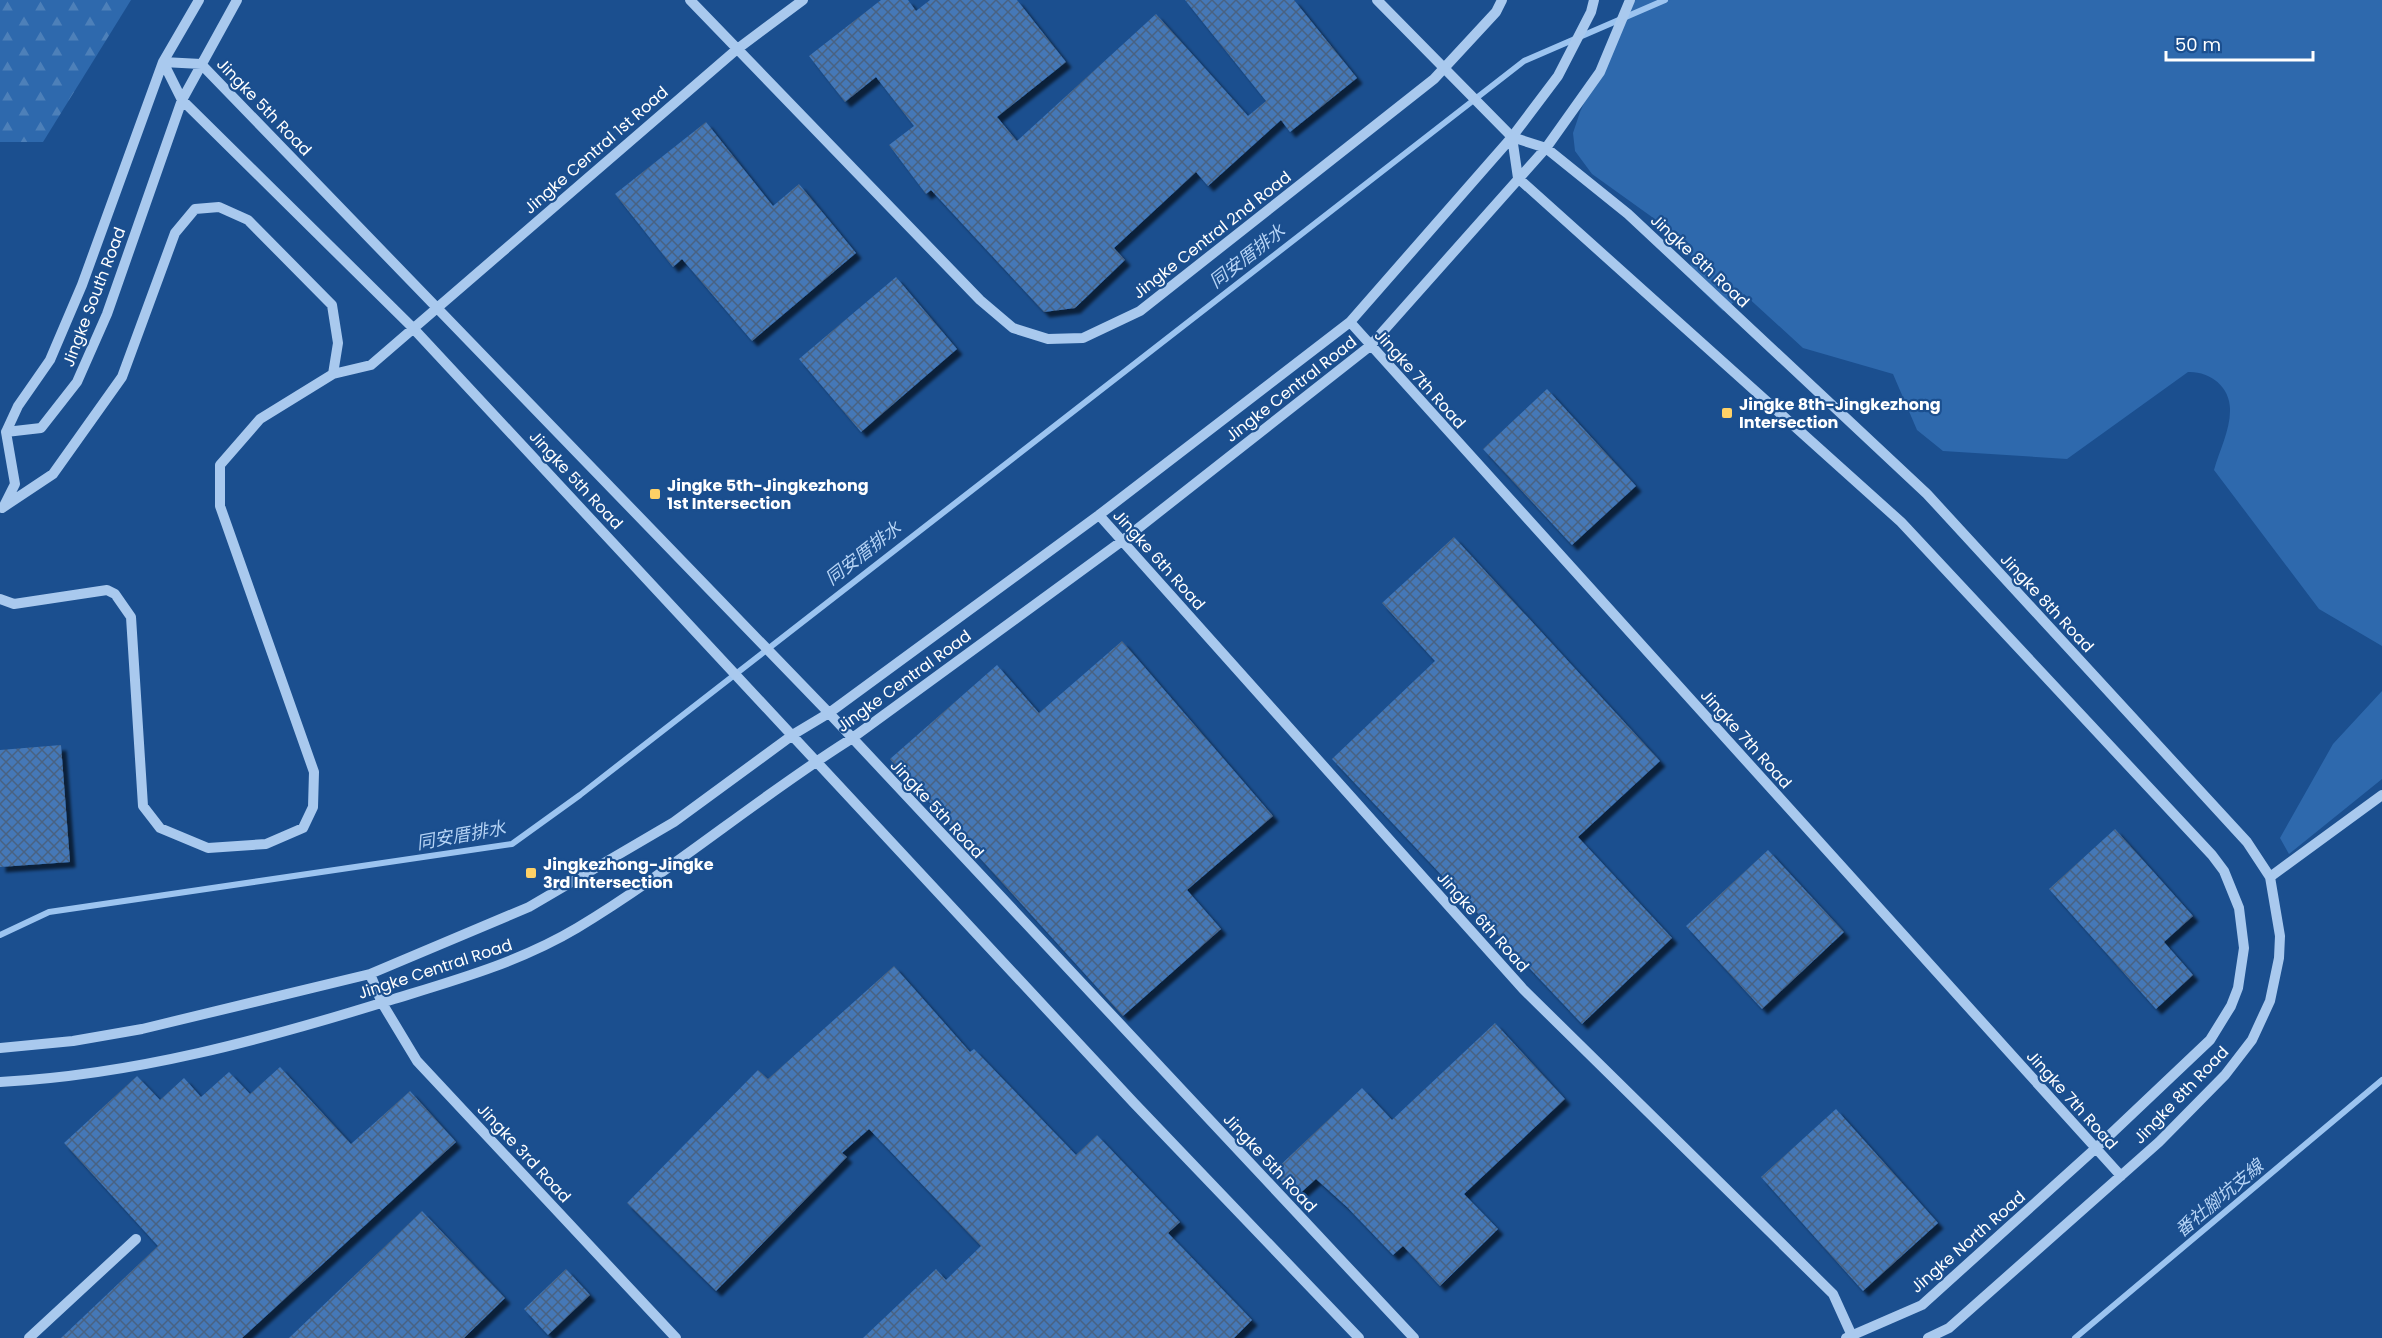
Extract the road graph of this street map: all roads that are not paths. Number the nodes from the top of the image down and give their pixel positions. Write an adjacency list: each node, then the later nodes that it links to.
1 (199, 0): 10 (street, Jingke South Road)
2 (237, 0): 11 (street, Jingke South Road)
3 (690, 0): 9 (street, Jingke Central 2nd Road)
4 (803, 0): 9 (street, Jingke Central 1st Road)
5 (1377, 0): 13 (street, Jingke 8th Road, bridge)
6 (1502, 0): 9 (street, Jingke Central 2nd Road)
7 (1594, 0): 13 (street, Jingke Central Road)
8 (1630, 0): 14 (street, Jingke Central Road)
9 (736, 50): 16 (street, Jingke Central 1st Road)
10 (163, 62): 11 (street, Jingke 5th Road); 12 (street, Jingke 5th Road); 21 (street, Jingke South Road)
11 (201, 64): 12 (street, Jingke South Road); 16 (street, Jingke 5th Road)
12 (182, 99): 18 (street, Jingke 5th Road); 21 (street, Jingke South Road)
13 (1512, 137): 14 (street, Jingke 8th Road); 15 (street); 17 (street, Jingke Central Road)
14 (1546, 148): 15 (street, Jingke Central Road); 31 (street, Jingke 8th Road)
15 (1518, 178): 19 (street, Jingke Central Road); 36 (street, Jingke 8th Road)
16 (436, 308): 18 (street, Jingke Central 1st Road); 26 (street, Jingke 5th Road)
17 (1350, 322): 19 (street, Jingke 7th Road); 23 (street, Jingke Central Road)
18 (412, 327): 20 (street, Jingke Central 1st Road); 27 (street, Jingke 5th Road)
19 (1370, 346): 24 (street, Jingke Central Road); 36 (street, Jingke 7th Road)
20 (333, 374): 22 (street); 25 (street, Jingke Central 1st Road)
21 (6, 432): 22 (street)
22 (1, 511)
23 (1099, 515): 24 (street, Jingke 6th Road); 26 (street, Jingke Central Road)
24 (1122, 541): 28 (street, Jingke Central Road); 39 (street, Jingke 6th Road)
25 (0, 599)
26 (829, 713): 27 (street, Jingke Central Road); 28 (street, Jingke 5th Road)
27 (794, 734): 29 (street, Jingke 5th Road); 32 (street, Jingke Central Road)
28 (851, 739): 29 (street, Jingke Central Road); 43 (street, Jingke 5th Road)
29 (816, 761): 33 (street, Jingke Central Road); 42 (street, Jingke 5th Road)
30 (2382, 795): 31 (street)
31 (2270, 877): 37 (street, Jingke 8th Road)
32 (370, 974): 33 (street, Jingke 3rd Road); 34 (street, Jingke Central Road)
33 (382, 1003): 35 (street, Jingke Central Road); 41 (street, Jingke 3rd Road)
34 (0, 1048)
35 (0, 1082)
36 (2096, 1148): 37 (street, Jingke 7th Road); 39 (street, Jingke North Road)
37 (2121, 1176): 44 (street)
38 (136, 1239): 40 (street)
39 (1850, 1337)
40 (29, 1338)
41 (676, 1338)
42 (1359, 1338)
43 (1414, 1338)
44 (1928, 1338)

